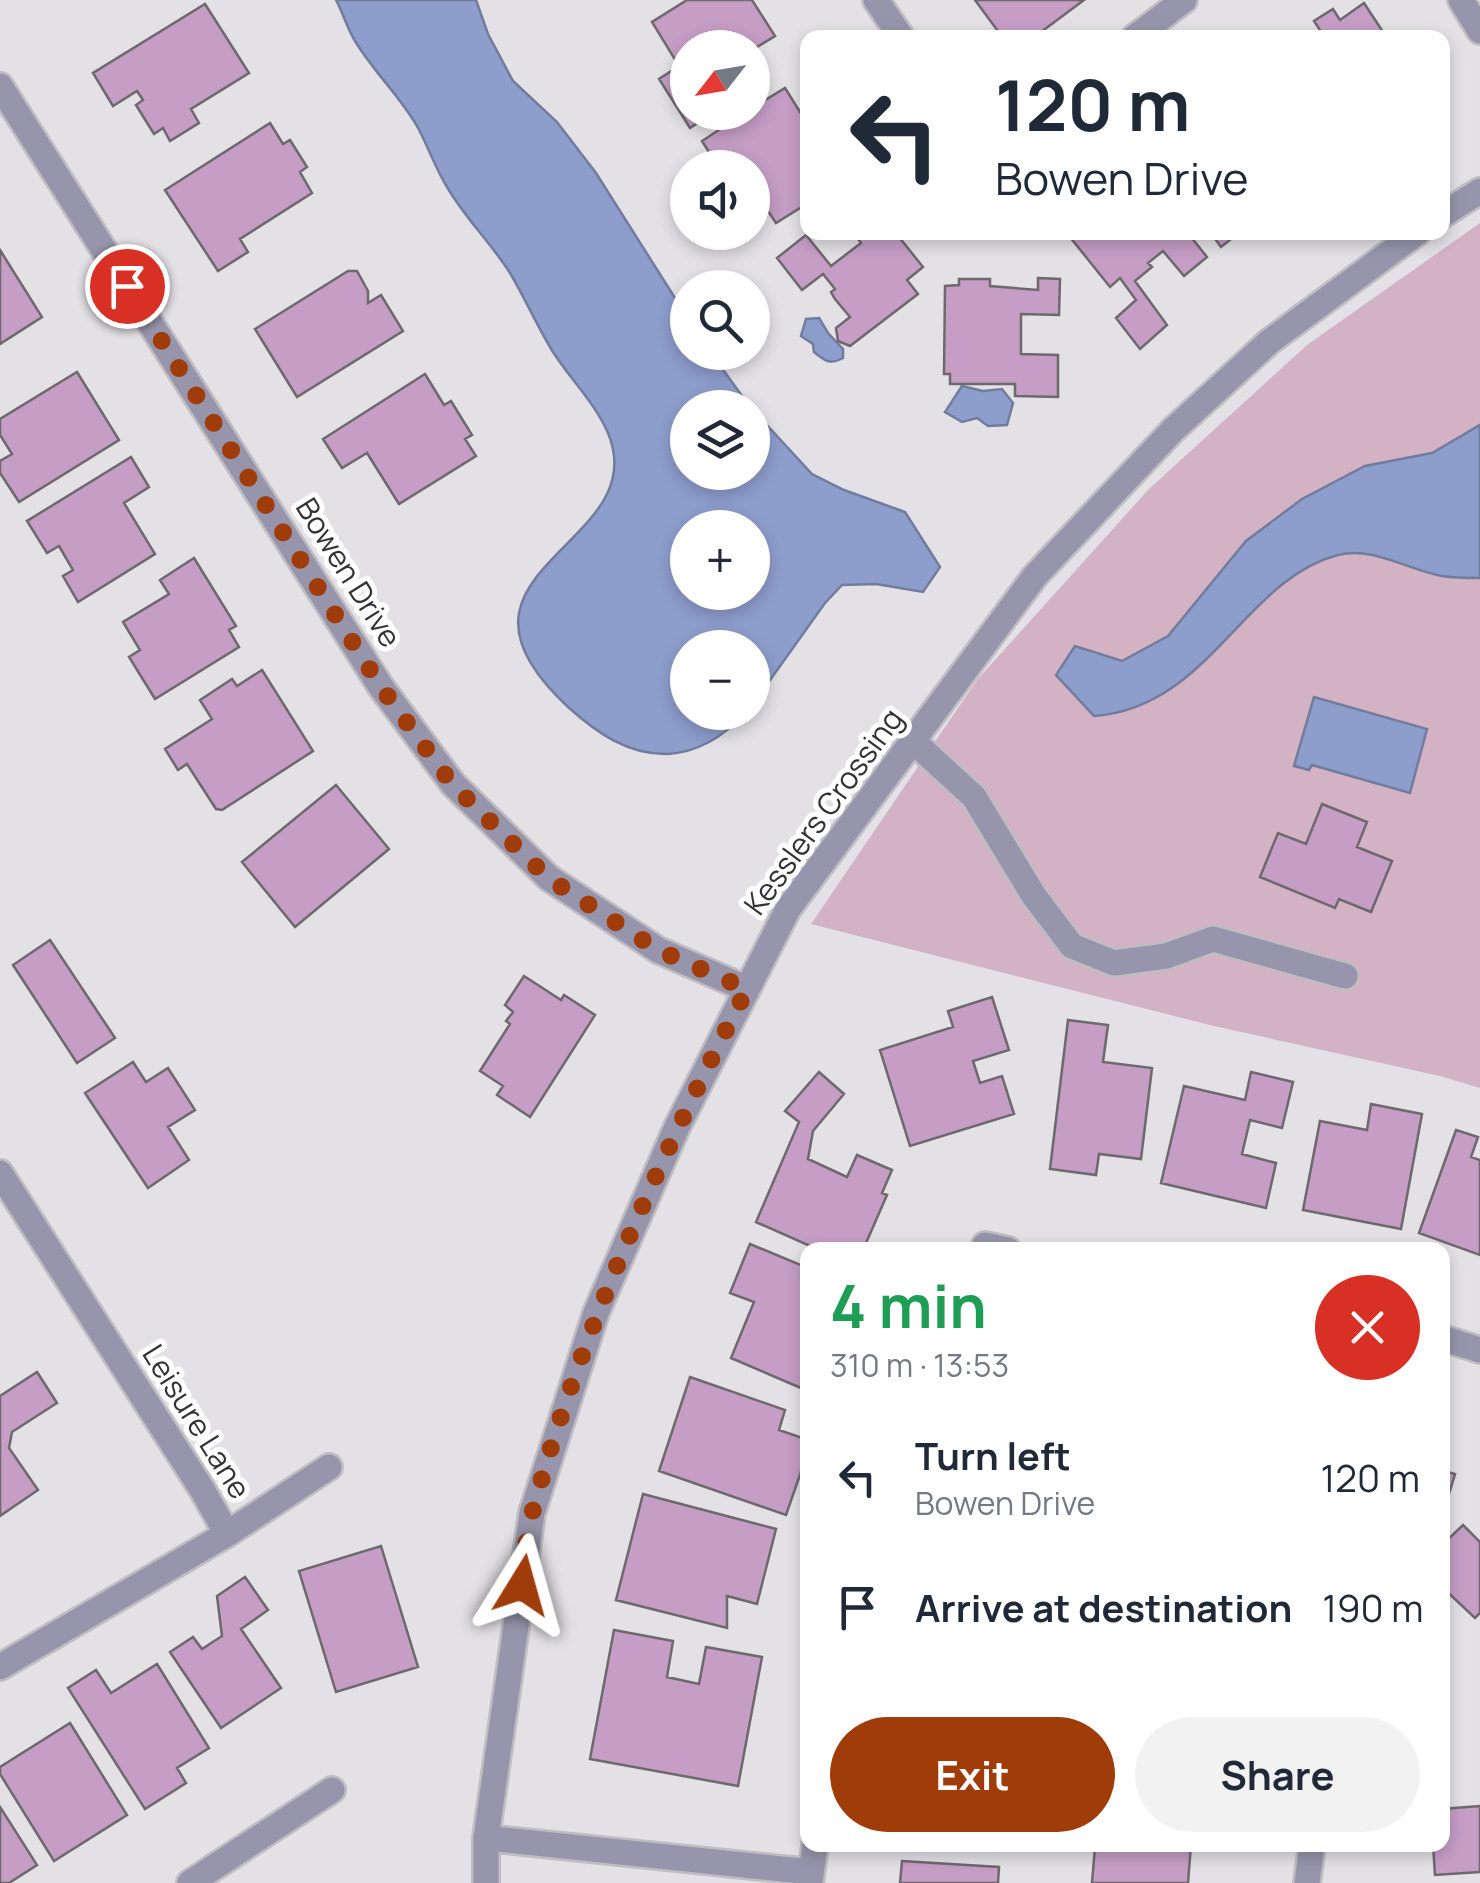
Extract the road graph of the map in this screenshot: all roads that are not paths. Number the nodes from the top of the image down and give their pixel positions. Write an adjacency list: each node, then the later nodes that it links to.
1 (876, 0): 4 (street)
2 (1184, 0): 5 (street)
3 (1461, 0): 6 (street)
4 (897, 30)
5 (1145, 30)
6 (1480, 31)
7 (0, 86): 13 (street, Bowen Drive)
8 (1480, 190): 9 (street)
9 (1450, 209)
10 (1407, 240): 11 (street, Kesslers Crossing)
11 (914, 742): 12 (street); 13 (street, Kesslers Crossing)
12 (1345, 976)
13 (747, 989): 21 (street, Kesslers Crossing)
14 (0, 1174): 18 (street, Leisure Lane)
15 (1450, 1341): 16 (street)
16 (1480, 1350)
17 (329, 1467): 18 (street)
18 (226, 1534): 19 (street, Leisure Lane)
19 (0, 1667)
20 (332, 1790): 25 (street)
21 (486, 1838): 24 (street); 26 (street, Kesslers Crossing)
22 (814, 1852): 24 (street)
23 (1311, 1852): 27 (street)
24 (810, 1878)
25 (190, 1883)
26 (486, 1883)
27 (1307, 1883)

